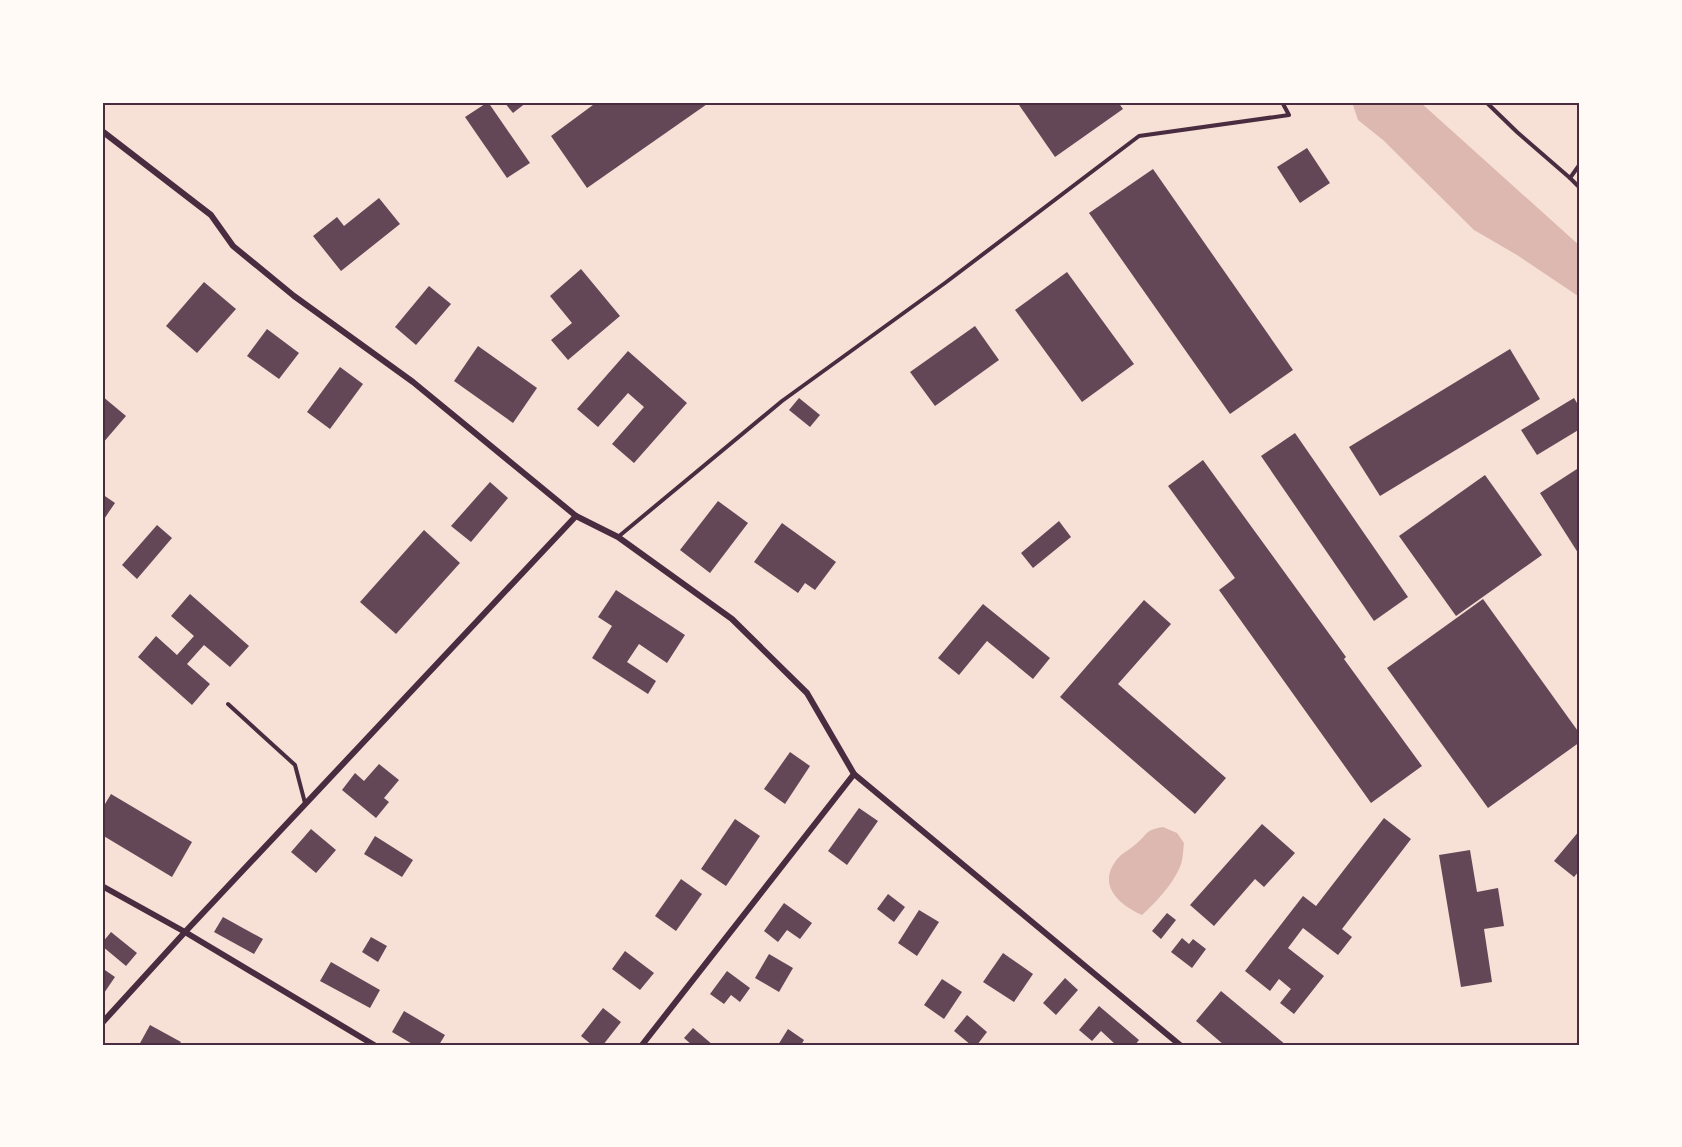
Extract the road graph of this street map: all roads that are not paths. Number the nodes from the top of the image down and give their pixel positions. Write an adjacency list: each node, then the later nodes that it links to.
1 (1282, 102): 8 (lane)
2 (1486, 102): 5 (lane)
3 (102, 130): 7 (street)
4 (1580, 164): 5 (lane)
5 (1570, 178): 6 (lane)
6 (1580, 188)
7 (576, 516): 8 (street); 11 (street)
8 (618, 537): 10 (street)
9 (228, 704): 11 (lane)
10 (854, 774): 16 (street); 17 (street)
11 (306, 804): 13 (street)
12 (102, 886): 13 (street)
13 (184, 932): 14 (street); 15 (street)
14 (102, 1023)
15 (374, 1045)
16 (642, 1045)
17 (1180, 1045)

